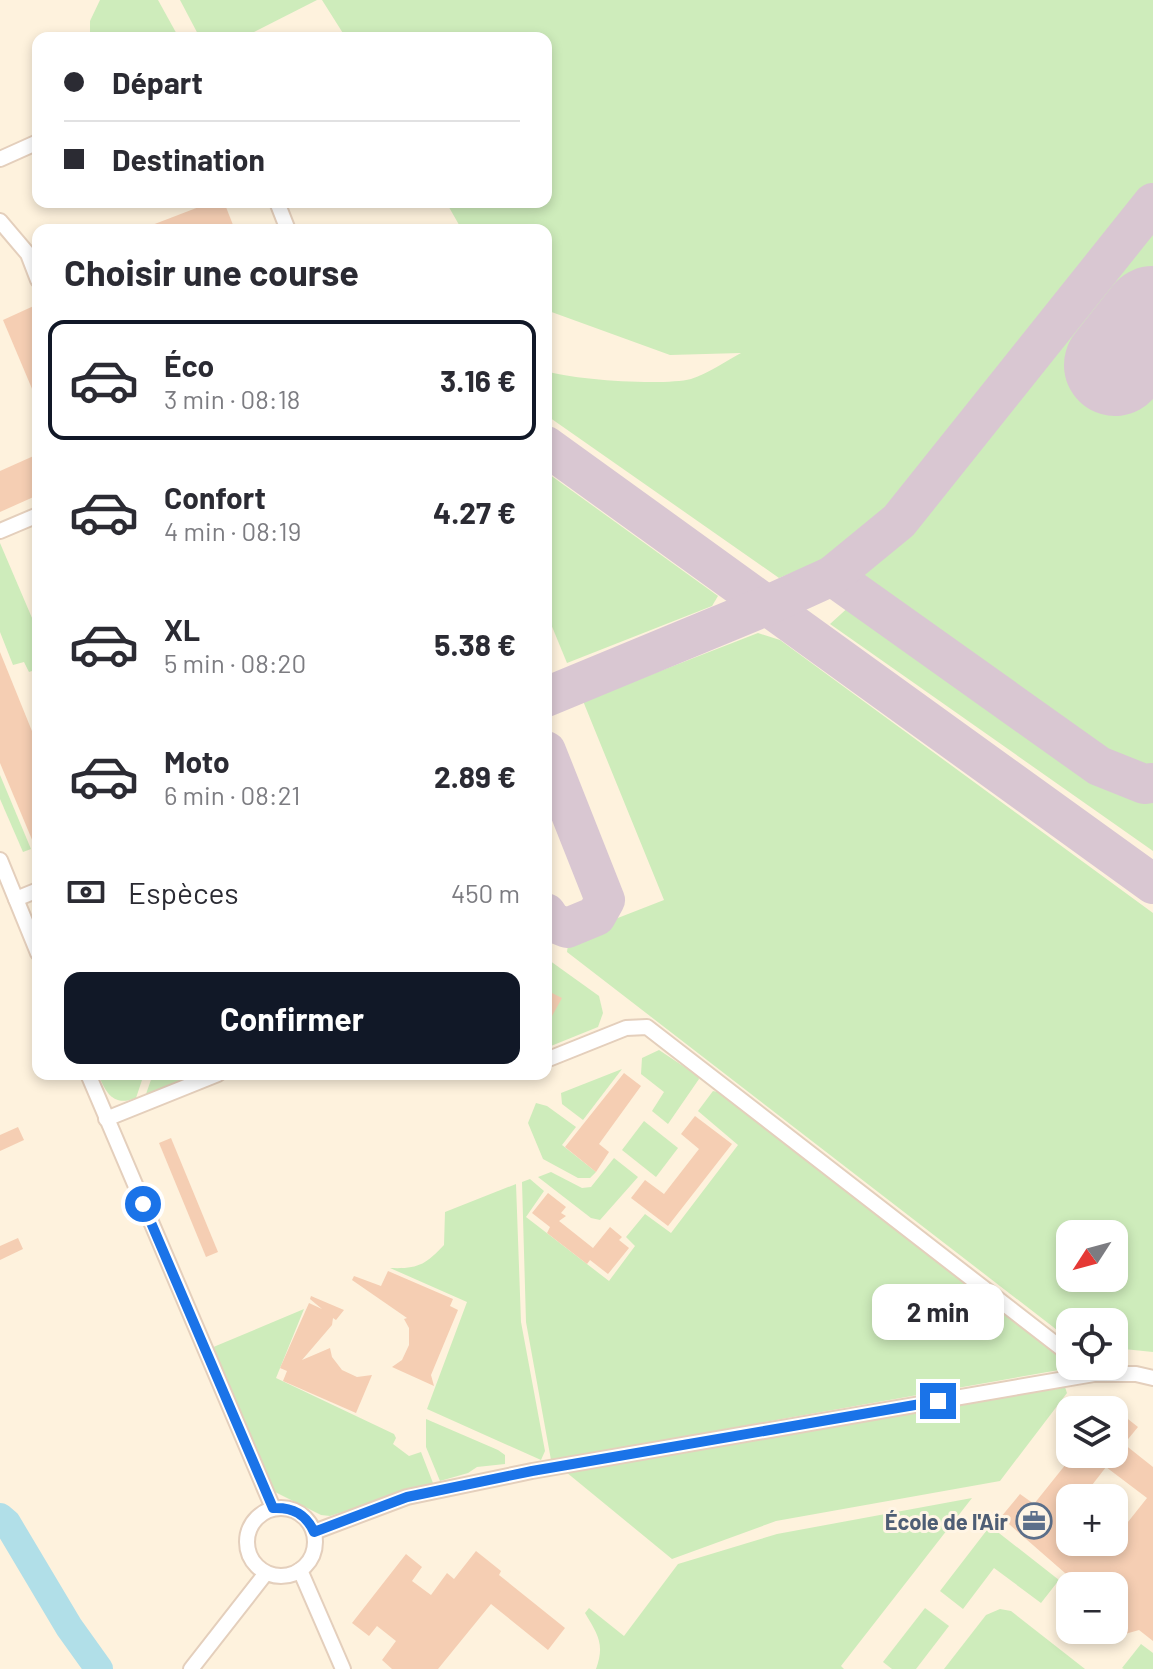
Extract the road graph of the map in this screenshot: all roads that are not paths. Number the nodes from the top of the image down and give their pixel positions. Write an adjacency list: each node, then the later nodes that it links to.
1 (32, 145): 2 (street)
2 (0, 159)
3 (0, 221): 4 (street)
4 (32, 264)
5 (32, 518): 6 (street)
6 (0, 531)
7 (0, 860): 9 (street)
8 (32, 892): 9 (street)
9 (16, 899): 10 (street)
10 (32, 938)
11 (552, 1058): 15 (street)
12 (90, 1080): 14 (street)
13 (203, 1080): 14 (street)
14 (106, 1119): 19 (street)
15 (1056, 1344)
16 (1128, 1373): 18 (street)
17 (1056, 1376): 20 (street)
18 (1153, 1378)
19 (273, 1508): 20 (street); 22 (street)
20 (314, 1532): 21 (street)
21 (300, 1570): 22 (street); 24 (street)
22 (266, 1573): 23 (street)
23 (191, 1669)
24 (343, 1669)

